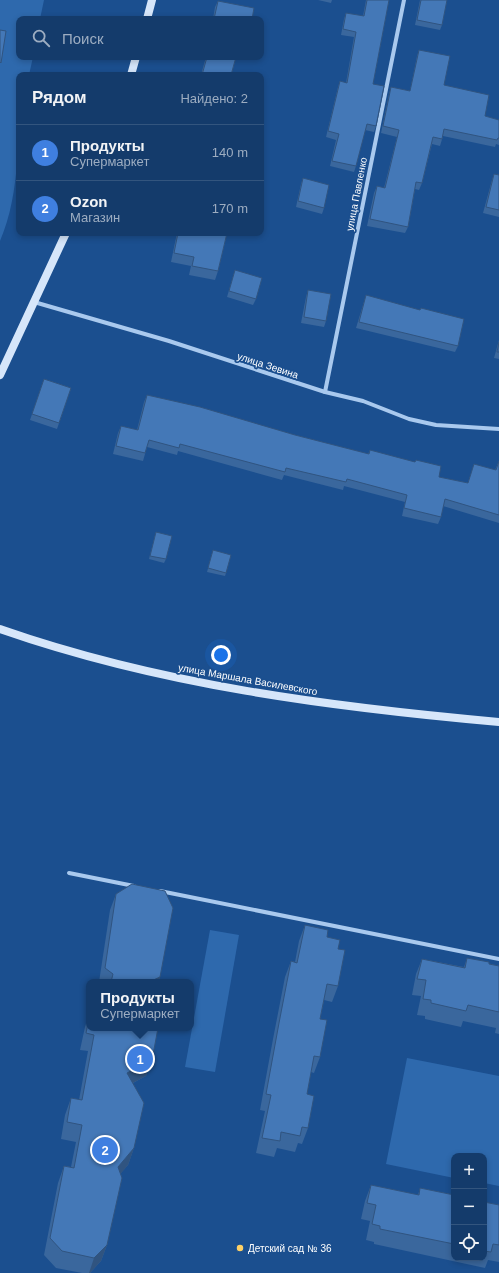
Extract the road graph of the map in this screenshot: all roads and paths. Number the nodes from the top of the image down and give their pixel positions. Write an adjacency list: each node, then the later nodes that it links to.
1 (152, 0): 3 (main road)
2 (404, 0): 9 (street, улица Павленко)
3 (148, 16)
4 (135, 60): 5 (main road)
5 (132, 72)
6 (65, 236): 7 (main road)
7 (34, 302): 8 (main road); 9 (street, улица Зевина)
8 (0, 375)
9 (325, 392): 10 (street, улица Зевина)
10 (499, 429)
11 (0, 628): 12 (main road, улица Маршала Василевского)
12 (499, 722)
13 (69, 873): 14 (street)
14 (139, 887)
15 (155, 890): 16 (street)
16 (499, 959)

